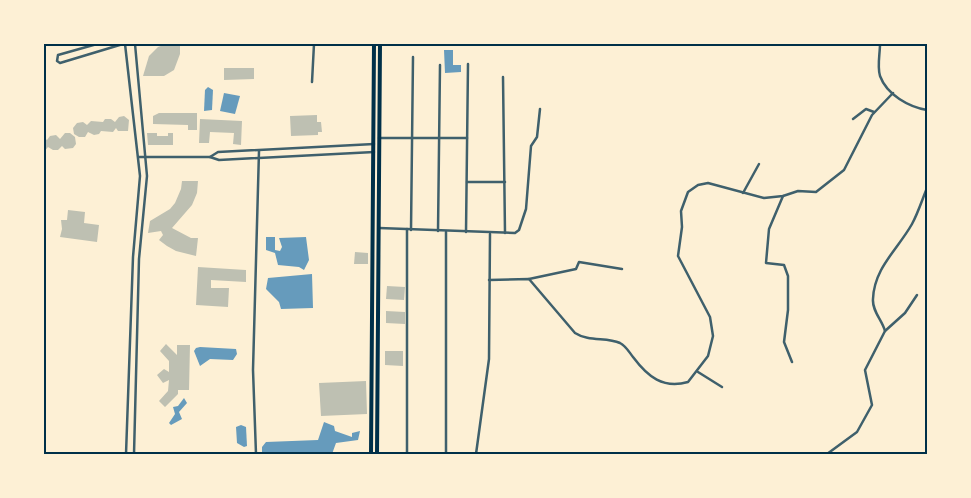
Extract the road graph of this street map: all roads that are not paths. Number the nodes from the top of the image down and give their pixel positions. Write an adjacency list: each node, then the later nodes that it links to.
1 (97, 44): 2 (street)
2 (124, 44): 27 (street)
3 (135, 44): 28 (street)
4 (314, 44): 12 (street)
5 (374, 44): 22 (highway)
6 (380, 44): 18 (highway)
7 (880, 44): 13 (street)
8 (413, 57): 19 (street)
9 (468, 64): 21 (street)
10 (440, 65): 20 (street)
11 (503, 77): 33 (street)
12 (312, 82)
13 (892, 93): 15 (street); 16 (street)
14 (540, 109): 45 (street)
15 (927, 110)
16 (874, 112): 17 (street); 36 (street)
17 (853, 119)
18 (380, 138): 19 (street); 39 (highway)
19 (411, 138): 20 (street); 41 (street)
20 (440, 138): 21 (street); 42 (street)
21 (467, 138): 32 (street)
22 (374, 144): 23 (street); 25 (highway)
23 (314, 147): 24 (street); 26 (street)
24 (259, 151): 29 (street); 30 (street)
25 (374, 152): 26 (street); 60 (highway)
26 (315, 155): 30 (street)
27 (139, 157): 28 (street); 37 (street)
28 (146, 157): 29 (street); 38 (street)
29 (210, 157): 30 (street)
30 (259, 158): 59 (street)
31 (759, 164): 35 (street)
32 (467, 182): 33 (street); 44 (street)
33 (505, 182): 45 (street)
34 (927, 188): 53 (street)
35 (743, 193): 36 (street); 55 (street)
36 (783, 196): 54 (street)
37 (136, 226): 38 (street); 50 (street)
38 (142, 226): 51 (street)
39 (379, 228): 40 (street); 61 (highway)
40 (406, 229): 41 (street); 62 (street)
41 (411, 230): 42 (street)
42 (438, 231): 43 (street)
43 (446, 232): 44 (street); 63 (street)
44 (466, 233): 46 (street)
45 (505, 233): 46 (street)
46 (490, 234): 49 (street)
47 (622, 270): 48 (street)
48 (529, 279): 49 (street); 55 (street)
49 (489, 280): 64 (street)
50 (132, 294): 51 (street); 57 (street)
51 (139, 294): 58 (street)
52 (917, 295): 53 (street)
53 (885, 331): 65 (street)
54 (792, 362)
55 (698, 372): 56 (street)
56 (722, 387)
57 (126, 454)
58 (134, 454)
59 (256, 454)
60 (371, 454)
61 (378, 454)
62 (407, 454)
63 (446, 454)
64 (476, 454)
65 (827, 454)

